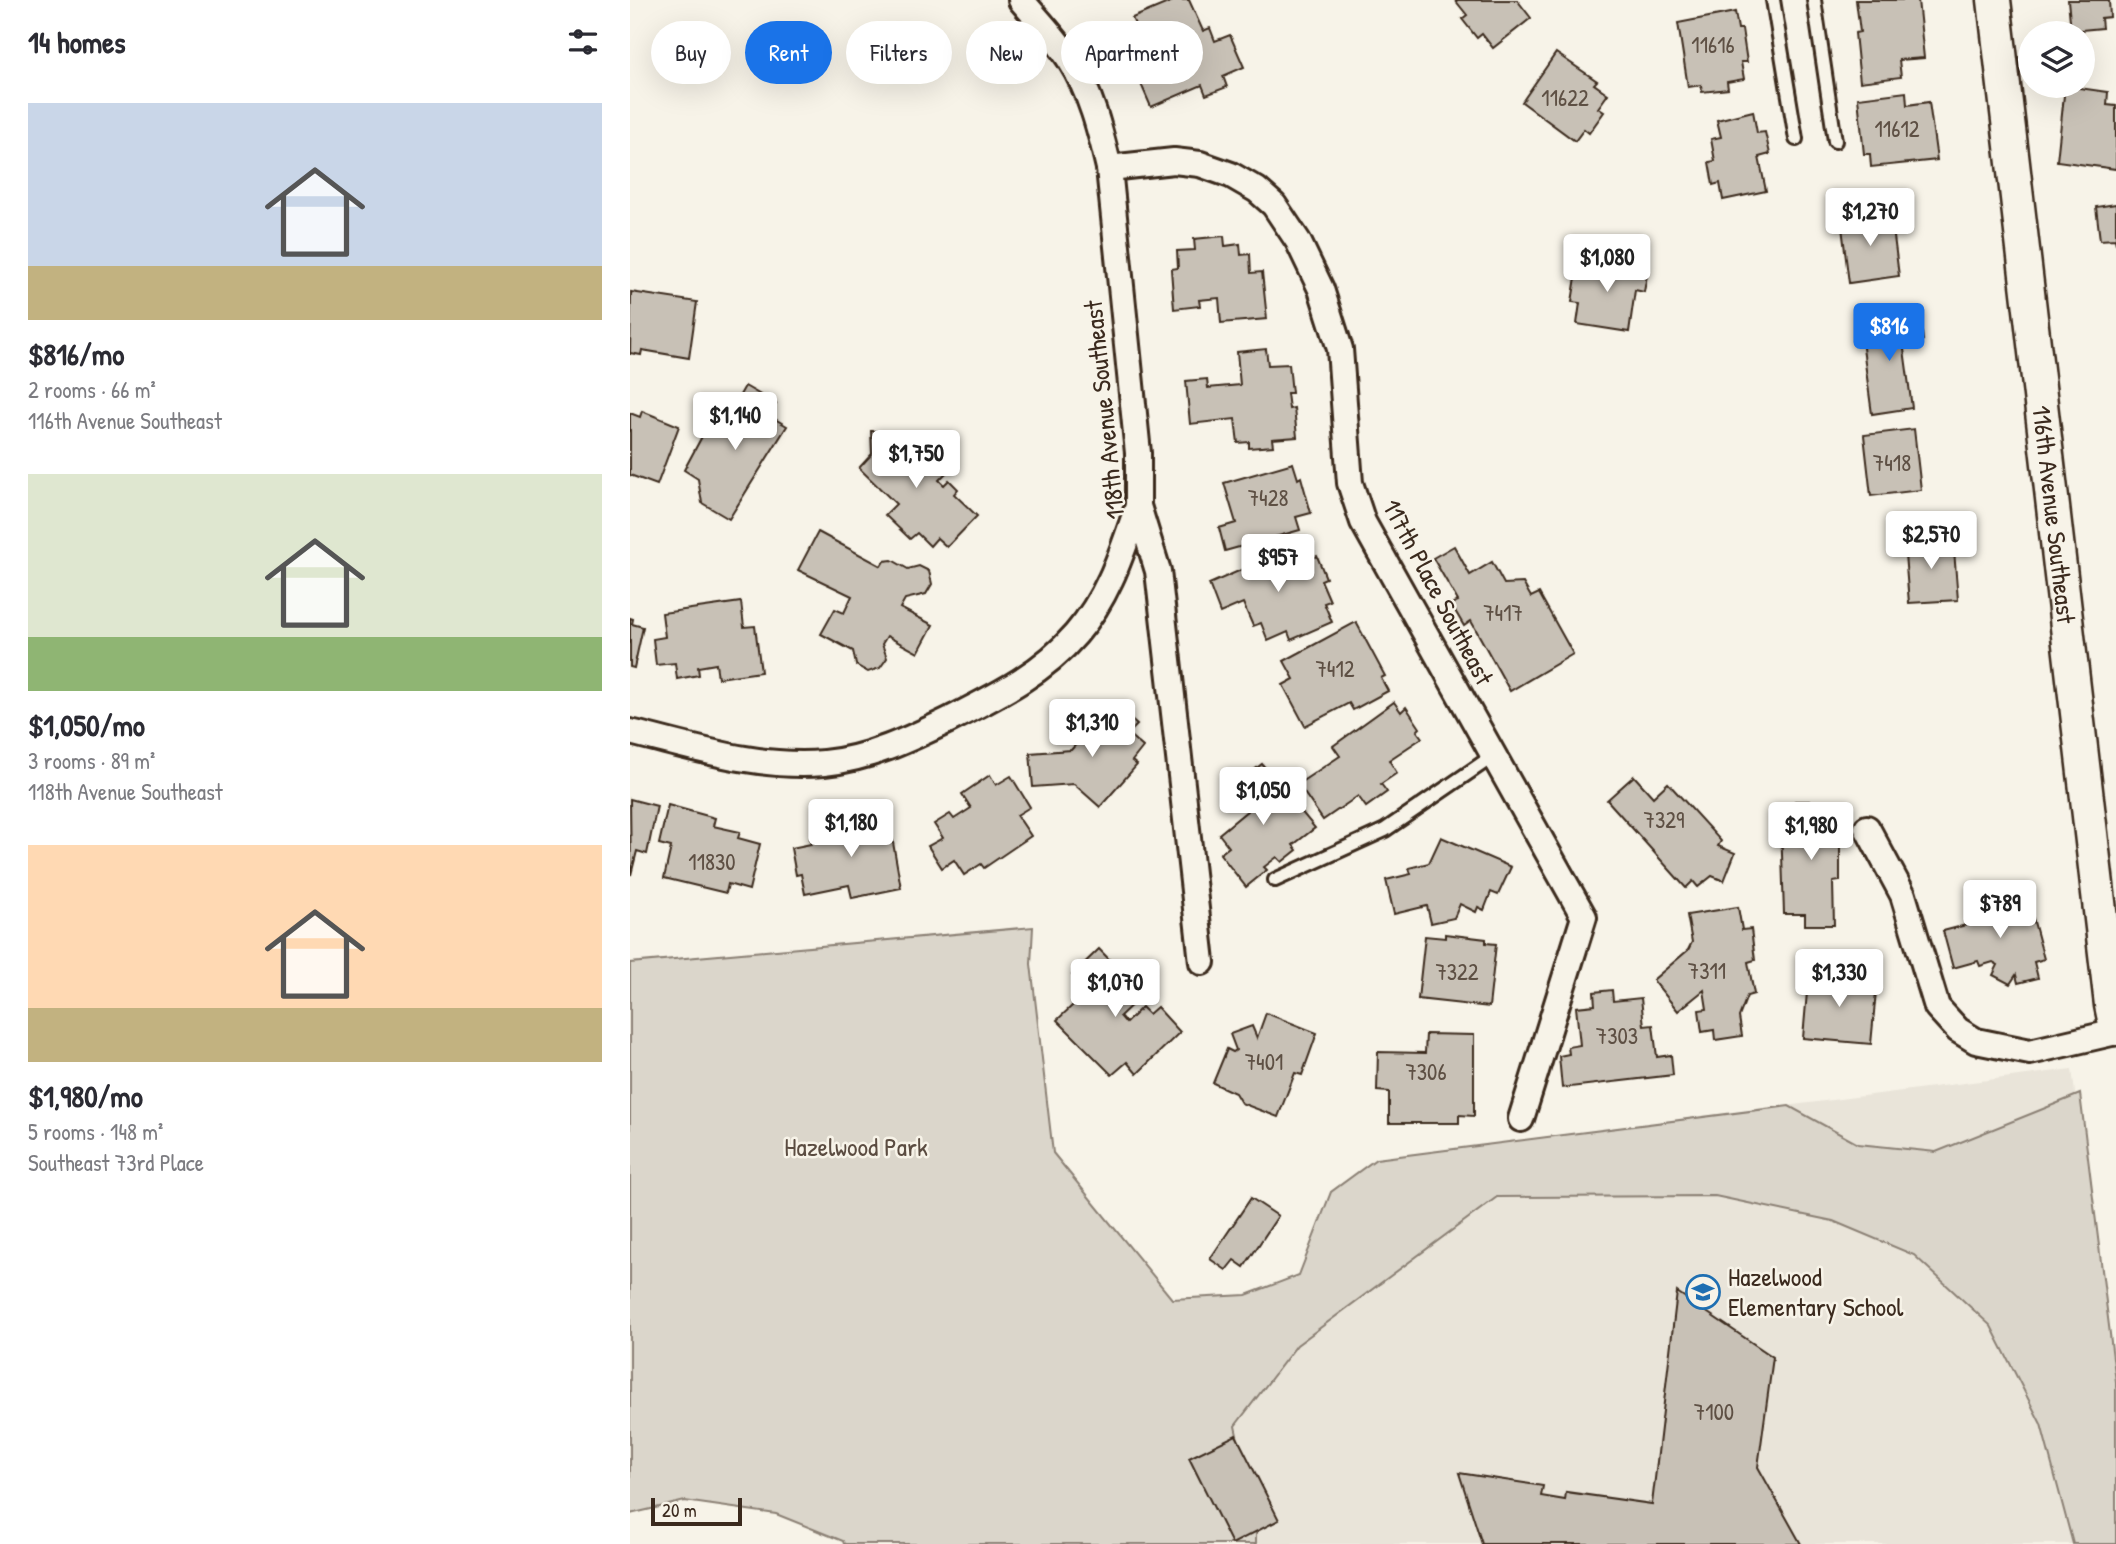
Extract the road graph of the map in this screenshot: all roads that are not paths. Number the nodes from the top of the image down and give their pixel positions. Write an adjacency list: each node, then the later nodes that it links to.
1 (1021, 0): 7 (street, 118th Avenue Southeast)
2 (1773, 0): 5 (lane)
3 (1814, 0): 6 (lane)
4 (1994, 0): 14 (street, 116th Avenue Southeast)
5 (1797, 139)
6 (1835, 141)
7 (1109, 168): 8 (street, 118th Avenue Southeast); 10 (street, 117th Place Southeast)
8 (1138, 506): 9 (street); 13 (street, 118th Avenue Southeast)
9 (630, 732)
10 (1493, 756): 12 (lane); 15 (street, 117th Place Southeast)
11 (1867, 828): 14 (street)
12 (1275, 880)
13 (1202, 962)
14 (2116, 1030)
15 (1521, 1119)

